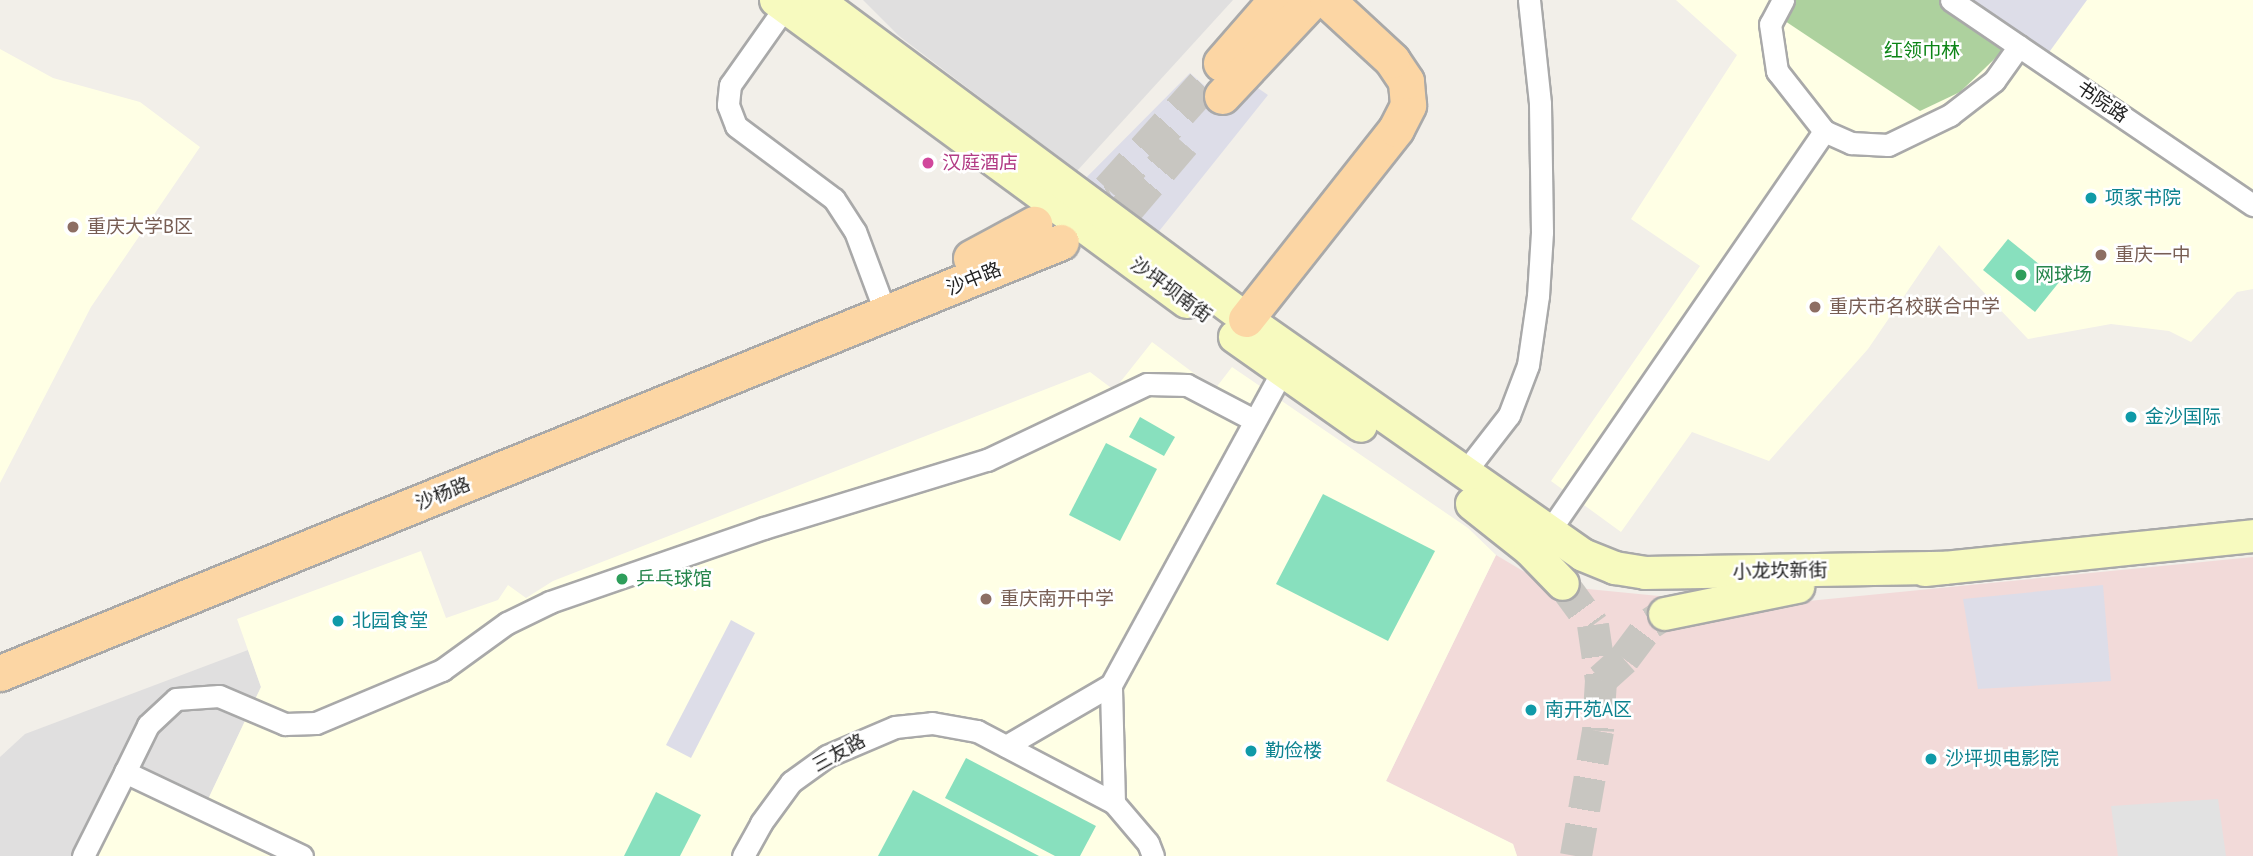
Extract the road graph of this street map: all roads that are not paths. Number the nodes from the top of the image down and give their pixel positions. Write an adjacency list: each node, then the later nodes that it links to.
1 (1276, 0): 2 (main road)
2 (1312, 0)
3 (1327, 0): 14 (main road)
4 (1529, 0): 17 (street)
5 (1783, 0): 10 (street)
6 (1951, 0): 9 (street, 书院路)
7 (784, 2): 13 (street); 15 (main road, 沙坪坝南街)
8 (820, 2): 14 (main road, 沙坪坝南街)
9 (2019, 46): 10 (street); 11 (street, 书院路)
10 (1824, 131): 18 (street)
11 (2253, 205)
12 (1048, 233): 13 (main road, 沙中路)
13 (883, 304): 24 (main road, 沙杨路); 25 (main road, 沙杨路)
14 (1246, 319): 15 (main road, 沙坪坝南街)
15 (1287, 361): 16 (street); 17 (main road, 沙坪坝南街); 22 (main road, 沙坪坝南街)
16 (1254, 420): 26 (street); 28 (street)
17 (1464, 473): 18 (main road, 沙坪坝南街)
18 (1548, 533): 20 (main road, 沙坪坝南街)
19 (2253, 537): 21 (main road, 小龙坎新街)
20 (1615, 568): 21 (main road, 小龙坎新街)
21 (1945, 568): 23 (main road, 小龙坎新街)
22 (1563, 584)
23 (1665, 614)
24 (0, 648)
25 (0, 673)
26 (1111, 685): 27 (street); 29 (street)
27 (1006, 746): 29 (street, 三友路); 32 (street, 三友路)
28 (125, 772): 30 (street); 31 (street)
29 (1114, 803): 33 (street)
30 (83, 856)
31 (302, 856)
32 (743, 856)
33 (1153, 856)

